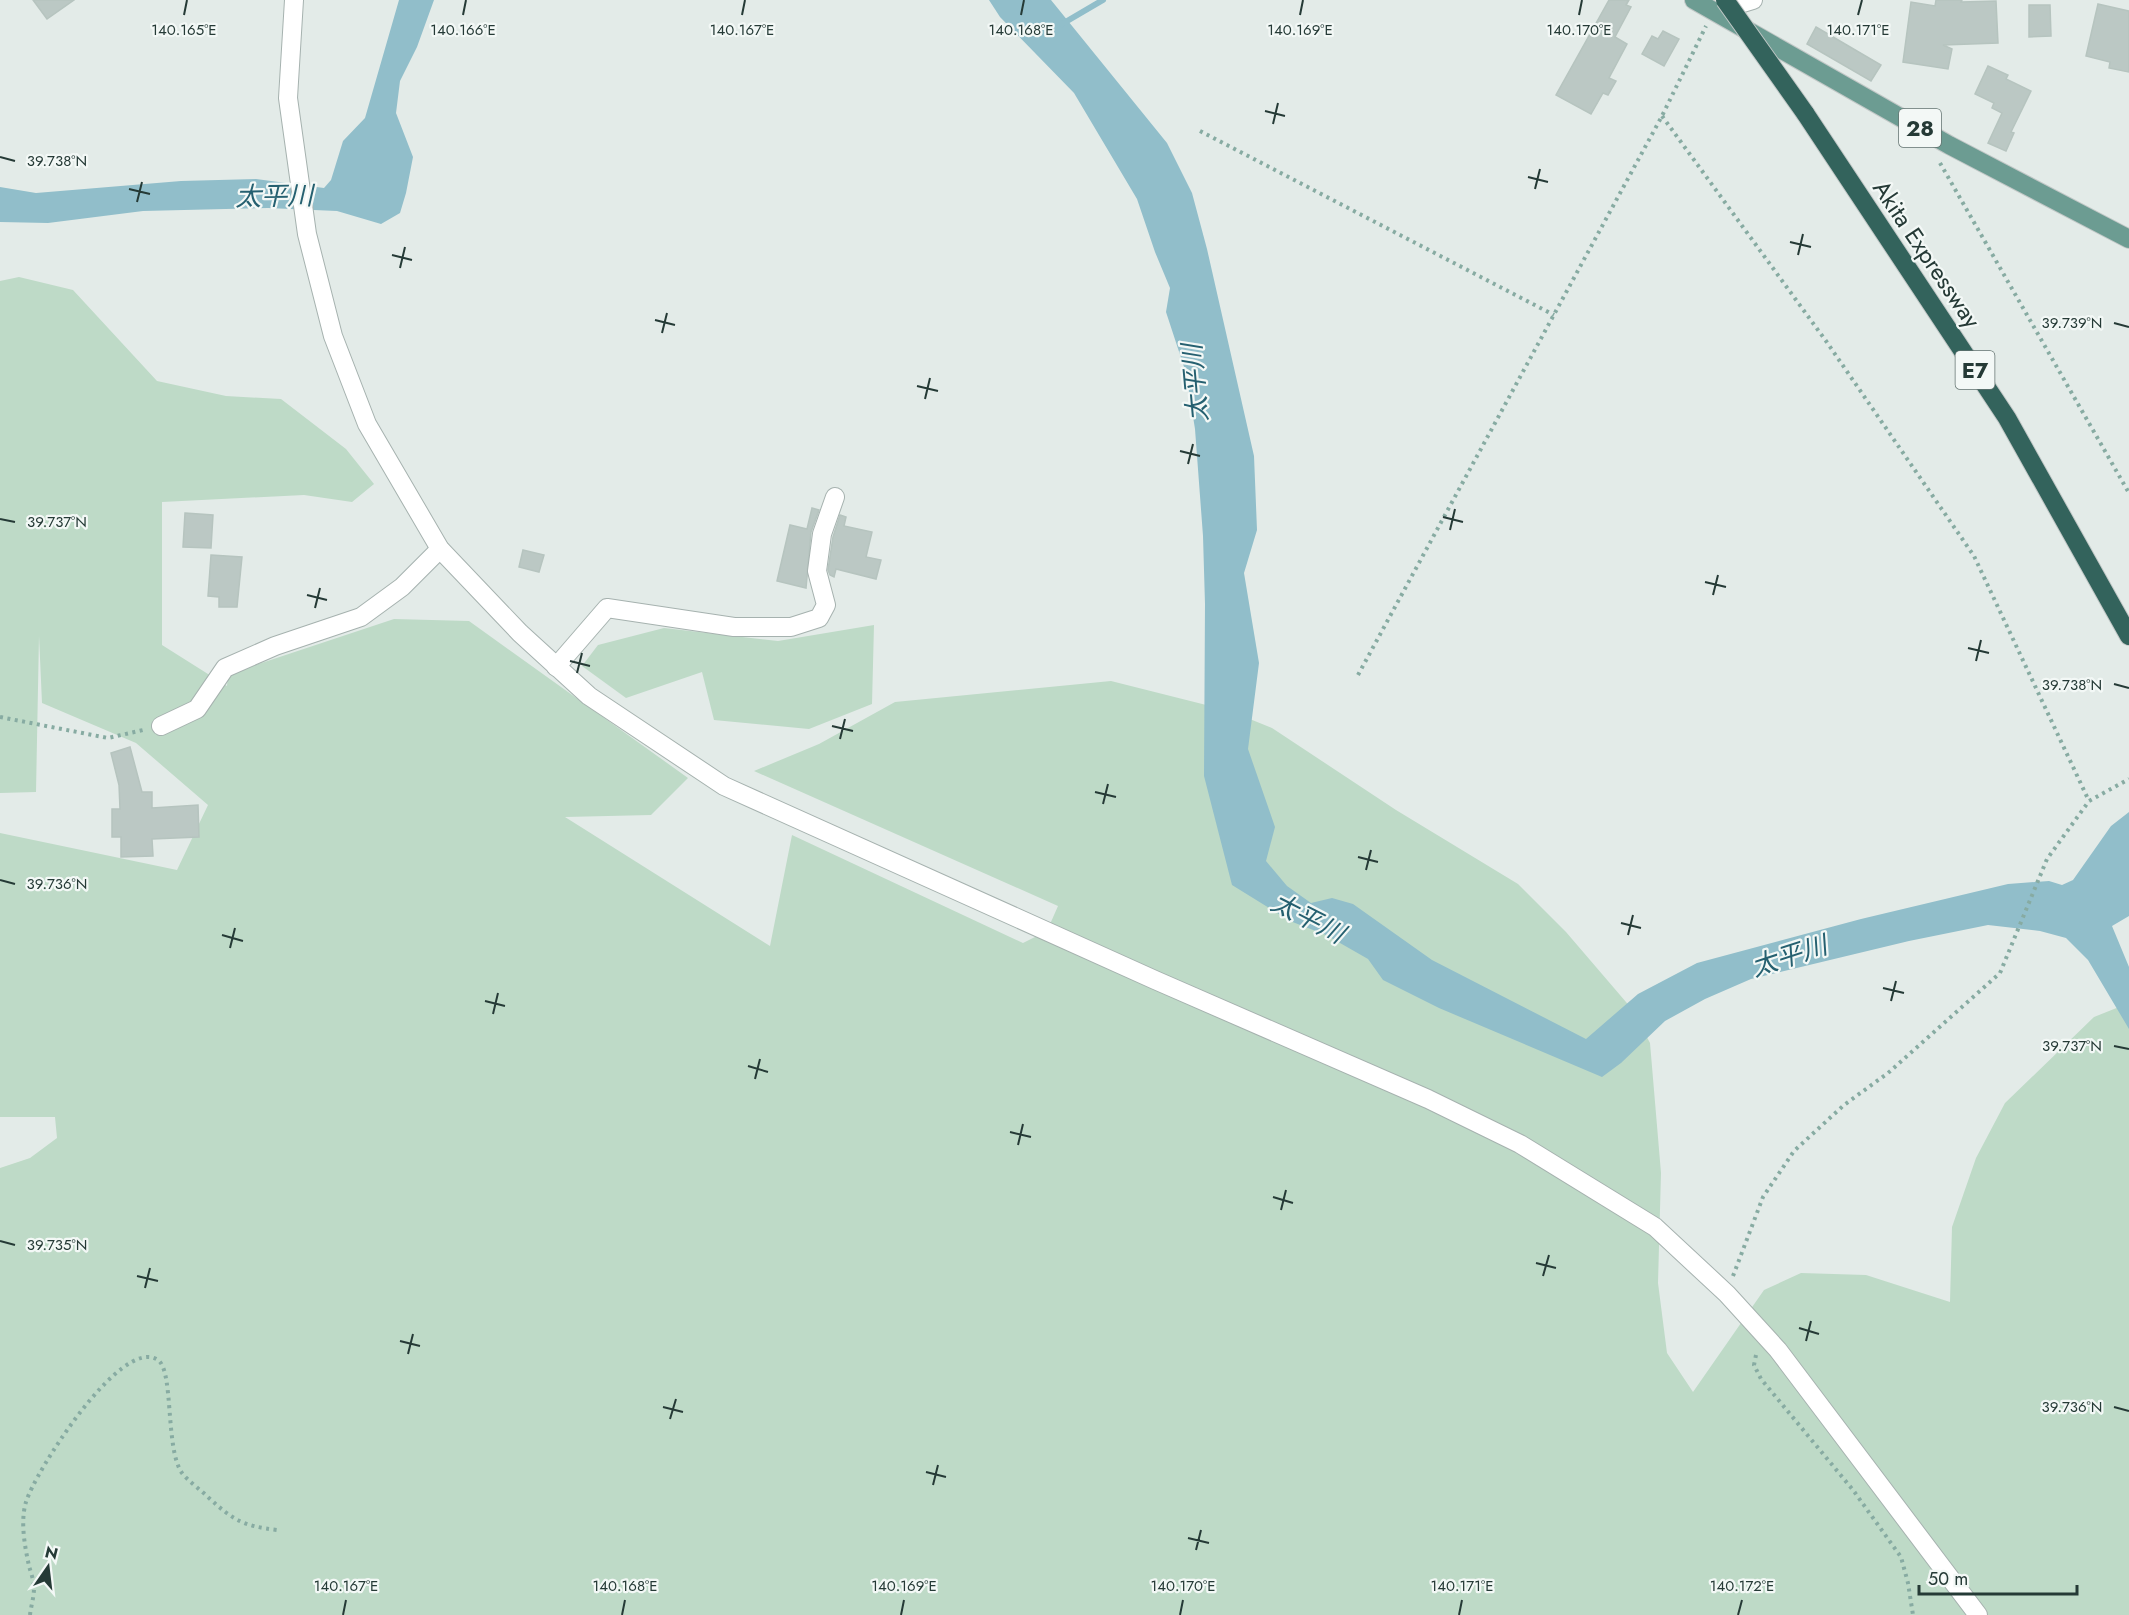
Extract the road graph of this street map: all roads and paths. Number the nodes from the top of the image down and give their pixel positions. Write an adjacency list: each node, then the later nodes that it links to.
1 (294, 0): 12 (street)
2 (1694, 0): 4 (main road, 28)
3 (1753, 0): 4 (street)
4 (1719, 6): 5 (path); 8 (main road, 28); 13 (highway, Akita Expressway / E7, bridge)
5 (1662, 116): 9 (path); 19 (path)
6 (1200, 131): 9 (path)
7 (1938, 159): 10 (path)
8 (2129, 239)
9 (1554, 315): 15 (path)
10 (2129, 493)
11 (835, 497): 14 (street)
12 (440, 549): 14 (street); 17 (street)
13 (2129, 636)
14 (556, 667): 20 (street)
15 (1358, 675)
16 (0, 717): 17 (path)
17 (161, 726)
18 (2129, 779): 19 (path)
19 (2088, 801): 20 (path)
20 (1726, 1294): 21 (street)
21 (1770, 1341): 24 (path); 25 (street)
22 (277, 1530): 23 (path)
23 (30, 1615)
24 (1913, 1615)
25 (1978, 1615)

